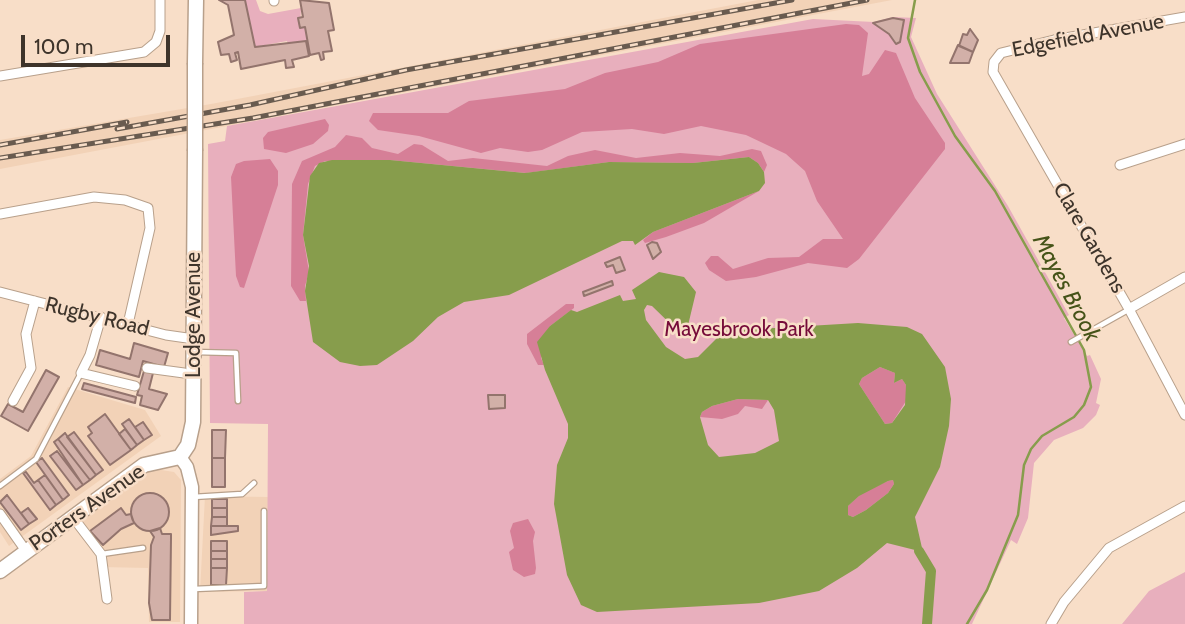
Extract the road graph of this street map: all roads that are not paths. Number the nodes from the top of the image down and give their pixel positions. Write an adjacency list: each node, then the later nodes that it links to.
1 (160, 0): 5 (street)
2 (196, 0): 16 (main road, Lodge Avenue, bridge)
3 (1185, 17): 4 (street, Edgefield Avenue)
4 (994, 62): 12 (street, Clare Gardens)
5 (0, 76)
6 (1185, 144): 7 (street)
7 (1120, 165)
8 (0, 214): 14 (street)
9 (1185, 277): 12 (street)
10 (0, 292): 11 (street, Rugby Road)
11 (35, 301): 13 (street, Rugby Road); 21 (street)
12 (1129, 309): 15 (lane); 23 (street, Clare Gardens)
13 (102, 317): 14 (street, Rugby Road); 18 (street)
14 (128, 324): 16 (street, Rugby Road)
15 (1071, 342)
16 (194, 345): 22 (lane); 24 (main road, Lodge Avenue)
17 (147, 368): 19 (street)
18 (81, 373): 20 (street); 26 (lane)
19 (184, 373)
20 (135, 386)
21 (13, 401)
22 (238, 401)
23 (1185, 415)
24 (180, 457): 27 (street); 31 (main road, Porters Avenue)
25 (254, 483): 27 (lane)
26 (0, 486)
27 (192, 497): 36 (street)
28 (1185, 506): 39 (street)
29 (264, 511): 36 (lane)
30 (0, 514): 33 (street)
31 (72, 516): 33 (main road, Porters Avenue); 34 (street)
32 (143, 548): 34 (lane)
33 (26, 551): 35 (main road, Porters Avenue)
34 (101, 554): 37 (street)
35 (0, 571)
36 (191, 589): 38 (street)
37 (107, 599)
38 (191, 624)
39 (1051, 624)

